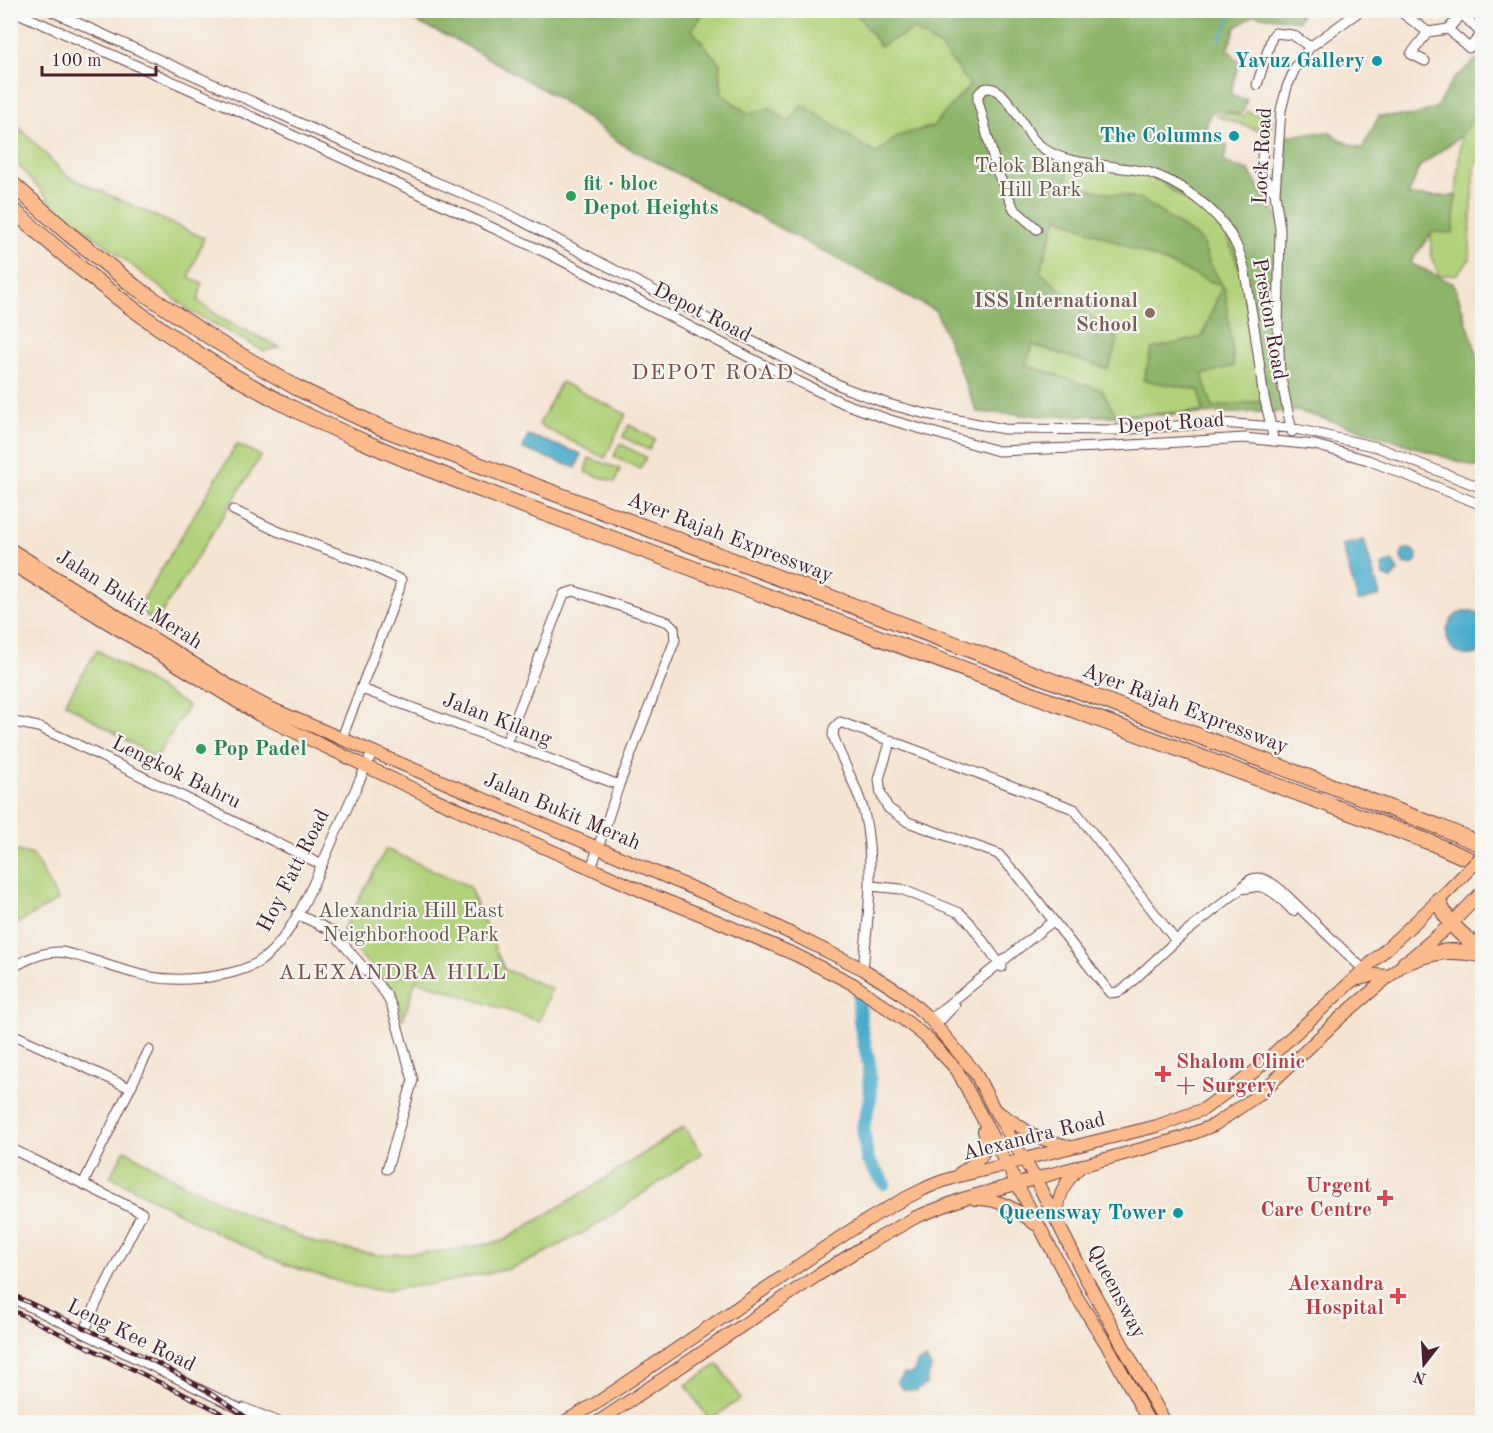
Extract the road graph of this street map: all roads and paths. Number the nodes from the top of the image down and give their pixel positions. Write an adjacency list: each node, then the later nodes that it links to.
1 (11, 10): 15 (street, Depot Road)
2 (49, 10): 14 (street, Depot Road)
3 (1361, 10): 7 (street, Lock Road)
4 (1398, 10): 6 (street)
5 (1448, 29): 6 (street)
6 (1428, 32): 8 (street)
7 (1310, 47): 9 (street); 12 (street, Lock Road)
8 (1425, 62)
9 (1257, 85)
10 (1264, 145): 12 (street)
11 (10, 182): 36 (highway, Ayer Rajah Expressway)
12 (1275, 193): 18 (street, Lock Road)
13 (10, 207): 40 (highway, Ayer Rajah Expressway)
14 (501, 210): 15 (street); 17 (street, Depot Road)
15 (493, 228): 19 (street, Depot Road)
16 (1037, 229): 17 (street, Preston Road)
17 (1272, 427): 18 (street, Depot Road); 19 (street, Preston Road)
18 (1291, 428): 20 (street, Lock Road); 21 (street, Depot Road)
19 (1274, 440): 20 (street, Depot Road)
20 (1292, 442): 22 (street, Depot Road)
21 (1482, 488)
22 (1482, 505)
23 (232, 510): 26 (street)
24 (10, 549): 28 (main road, Jalan Bukit Merah)
25 (10, 563): 32 (main road, Jalan Bukit Merah)
26 (362, 688): 28 (street); 30 (street, Jalan Kilang)
27 (10, 722): 39 (street, Lengkok Bahru)
28 (341, 740): 31 (main road, Jalan Bukit Merah)
29 (891, 740): 42 (street); 47 (street); 49 (street)
30 (506, 743): 33 (street, Jalan Kilang); 33 (street)
31 (372, 753): 32 (street, Hoy Fatt Road); 34 (main road, Jalan Bukit Merah)
32 (366, 766): 35 (main road, Jalan Bukit Merah); 39 (street, Hoy Fatt Road)
33 (620, 785): 37 (street)
34 (506, 809): 35 (main road); 37 (main road, Jalan Bukit Merah)
35 (519, 836): 41 (main road, Jalan Bukit Merah)
36 (1482, 845)
37 (598, 849): 41 (street); 48 (main road, Jalan Bukit Merah)
38 (1482, 856): 44 (main road, Alexandra Road, bridge)
39 (322, 865): 45 (street, Hoy Fatt Road)
40 (1482, 865)
41 (591, 869): 50 (main road, Jalan Bukit Merah)
42 (871, 886): 54 (street); 56 (street)
43 (1482, 892): 46 (main road, Alexandra Road)
44 (1440, 898): 46 (highway); 57 (main road, Alexandra Road)
45 (297, 914): 55 (street, Hoy Fatt Road); 70 (street)
46 (1456, 919): 51 (highway); 53 (main road, Alexandra Road)
47 (1054, 923): 49 (street); 54 (street)
48 (781, 928): 50 (main road); 56 (main road, Jalan Bukit Merah)
49 (1176, 941): 57 (street)
50 (773, 945): 64 (main road, Jalan Bukit Merah)
51 (1482, 949)
52 (1482, 955): 53 (highway)
53 (1405, 963): 58 (main road, Alexandra Road)
54 (1001, 965): 59 (street)
55 (10, 969)
56 (863, 969): 59 (main road, Jalan Bukit Merah)
57 (1358, 976): 58 (main road); 65 (main road, Alexandra Road)
58 (1389, 976): 68 (main road, Alexandra Road)
59 (933, 1022): 63 (main road, Jalan Bukit Merah)
60 (10, 1033): 62 (street)
61 (149, 1050): 62 (street)
62 (130, 1088): 73 (street)
63 (994, 1109): 65 (main road); 67 (main road, Jalan Bukit Merah)
64 (980, 1115): 69 (main road, Jalan Bukit Merah); 71 (main road)
65 (1071, 1147): 67 (main road, Alexandra Road)
66 (10, 1149): 73 (street)
67 (1024, 1159): 69 (main road, Alexandra Road); 72 (main road, Jalan Bukit Merah)
68 (1085, 1163): 72 (main road, Alexandra Road); 78 (main road)
69 (1006, 1166): 71 (main road, Alexandra Road); 74 (main road, Jalan Bukit Merah)
70 (387, 1169)
71 (954, 1176): 76 (main road, Alexandra Road)
72 (1035, 1178): 74 (main road, Alexandra Road); 78 (main road, Queensway)
73 (83, 1184): 81 (street)
74 (1017, 1185): 75 (main road, Alexandra Road); 79 (main road, Queensway)
75 (962, 1199): 77 (main road, Alexandra Road); 79 (main road)
76 (898, 1202): 77 (main road); 85 (main road, Alexandra Road)
77 (916, 1217): 86 (main road, Alexandra Road)
78 (1058, 1224): 88 (main road, Queensway)
79 (1040, 1229): 87 (main road, Queensway)
80 (10, 1297): 81 (street, Leng Kee Road)
81 (84, 1333): 82 (street, Leng Kee Road)
82 (236, 1407): 83 (street, Leng Kee Road); 84 (street, Leng Kee Road)
83 (260, 1422)
84 (279, 1422)
85 (564, 1422)
86 (598, 1422)
87 (1149, 1422)
88 (1165, 1422)

